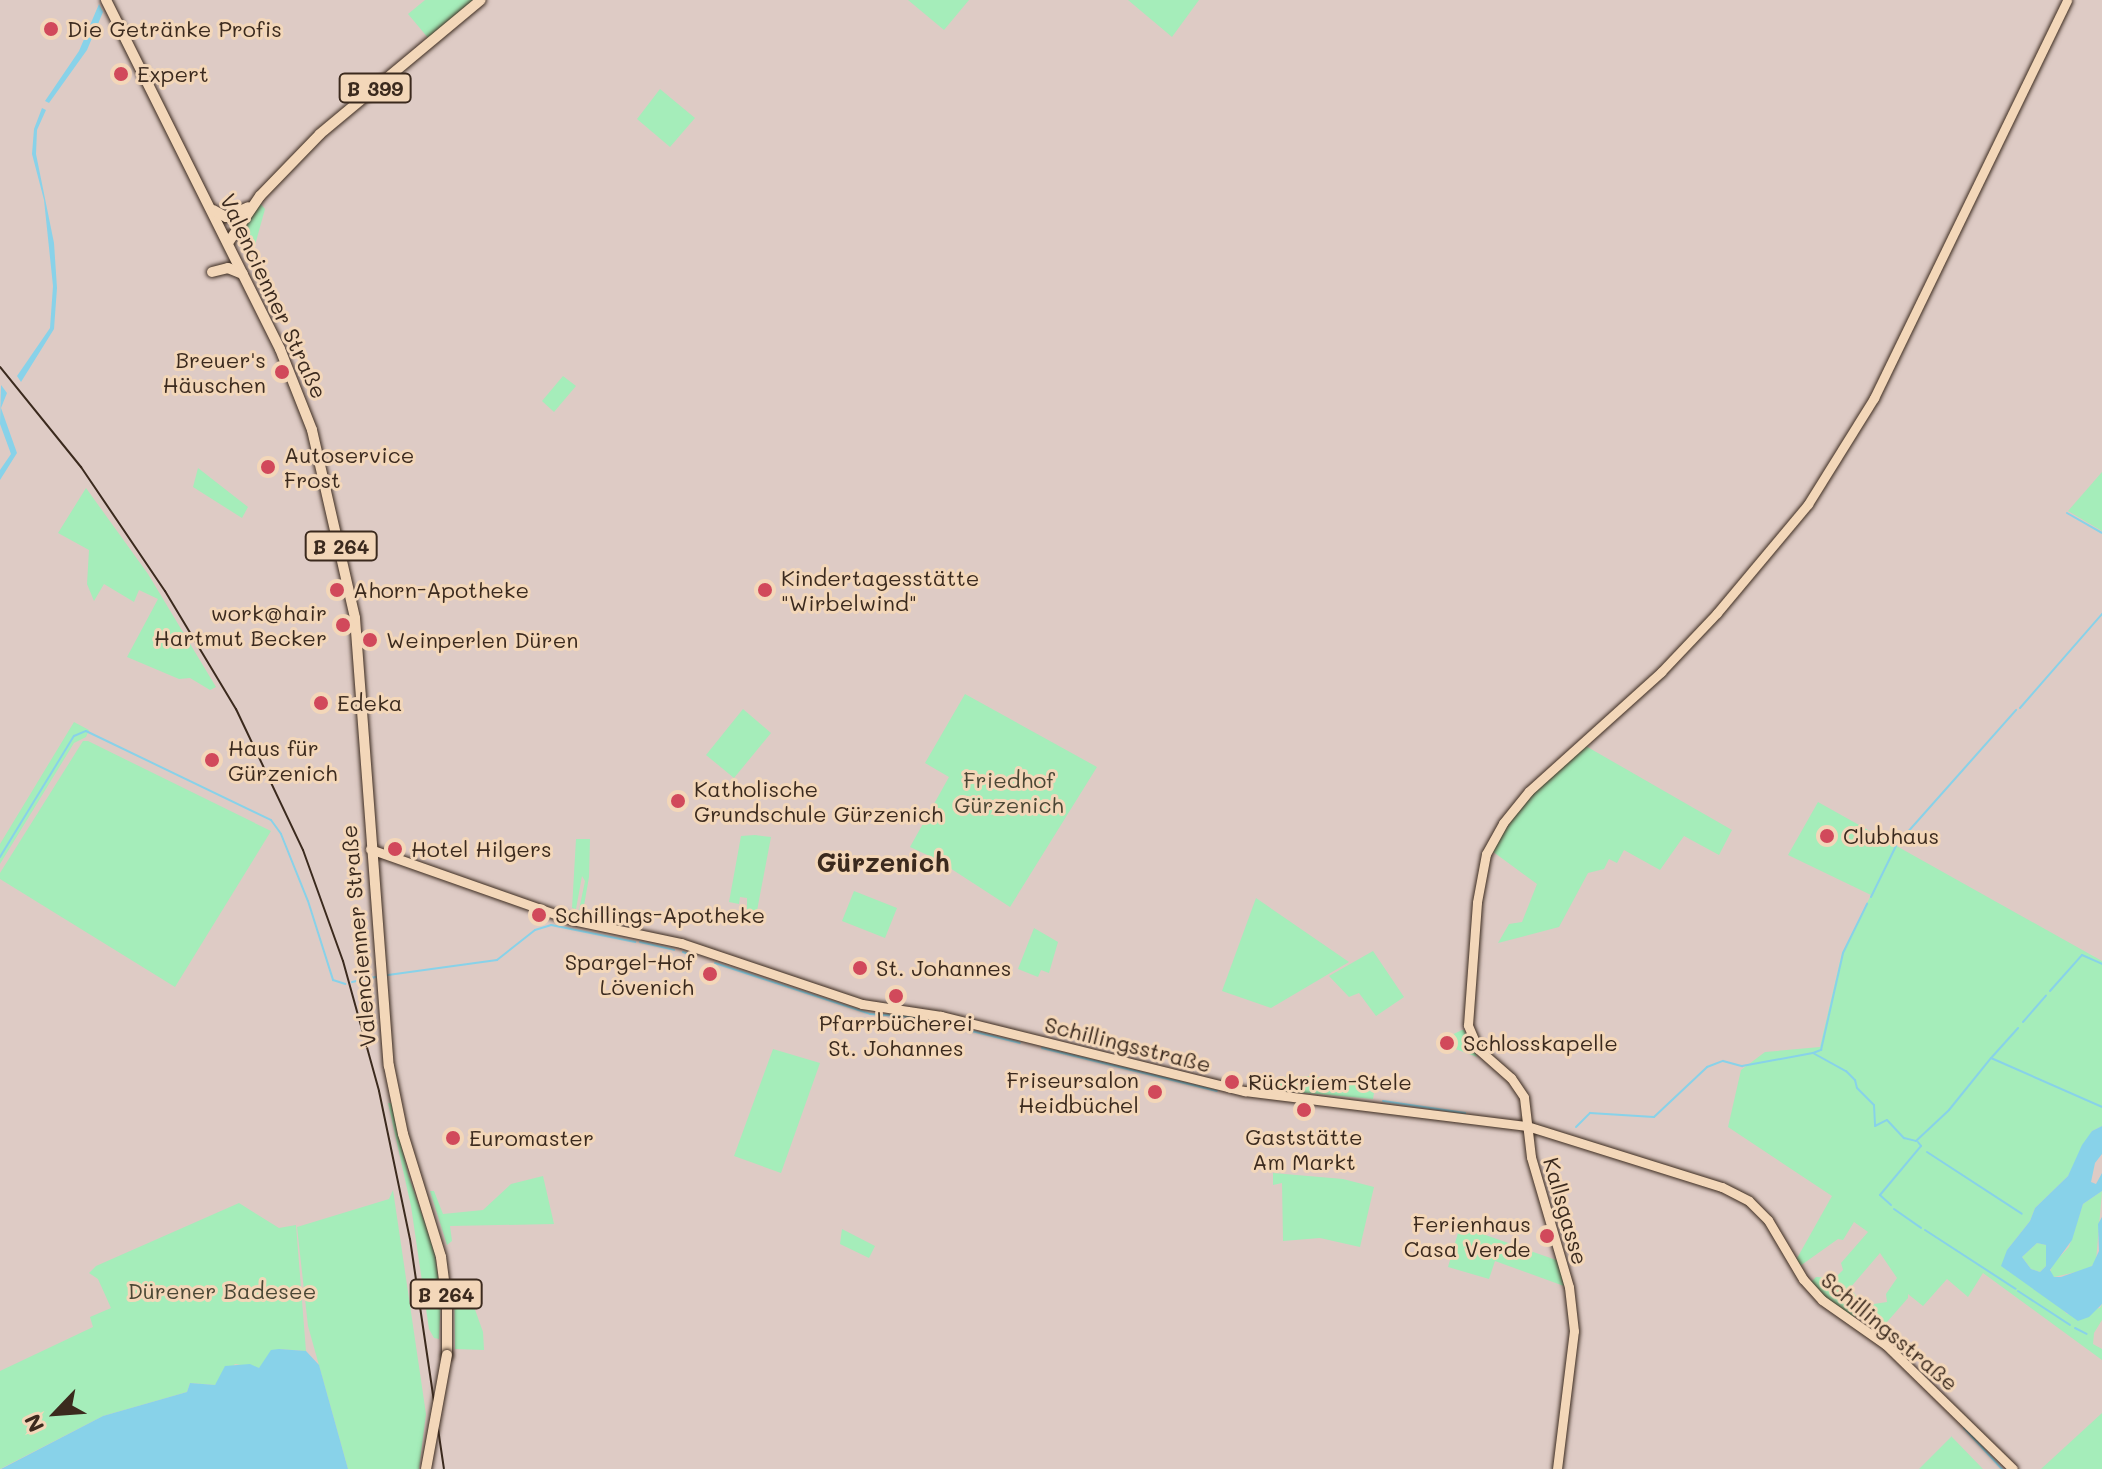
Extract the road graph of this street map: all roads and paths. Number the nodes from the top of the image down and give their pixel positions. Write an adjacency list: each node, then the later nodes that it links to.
1 (106, 0): 5 (main road, Valencienner Straße / B 264)
2 (481, 0): 4 (main road, B 399)
3 (2067, 0): 10 (main road, Kallsgasse)
4 (254, 203): 5 (main road); 6 (main road, B 399)
5 (211, 209): 6 (main road, Valencienner Straße / B 264)
6 (228, 243): 8 (main road, Valencienner Straße / B 264)
7 (212, 272): 8 (main road)
8 (245, 275): 9 (main road, Valencienner Straße / B 264)
9 (370, 849): 10 (main road, Schillingsstraße); 11 (main road, Valencienner Straße / B 264, bridge)
10 (1527, 1126): 12 (main road, Kallsgasse); 13 (main road, Schillingsstraße)
11 (426, 1469)
12 (1557, 1469)
13 (2013, 1469)

